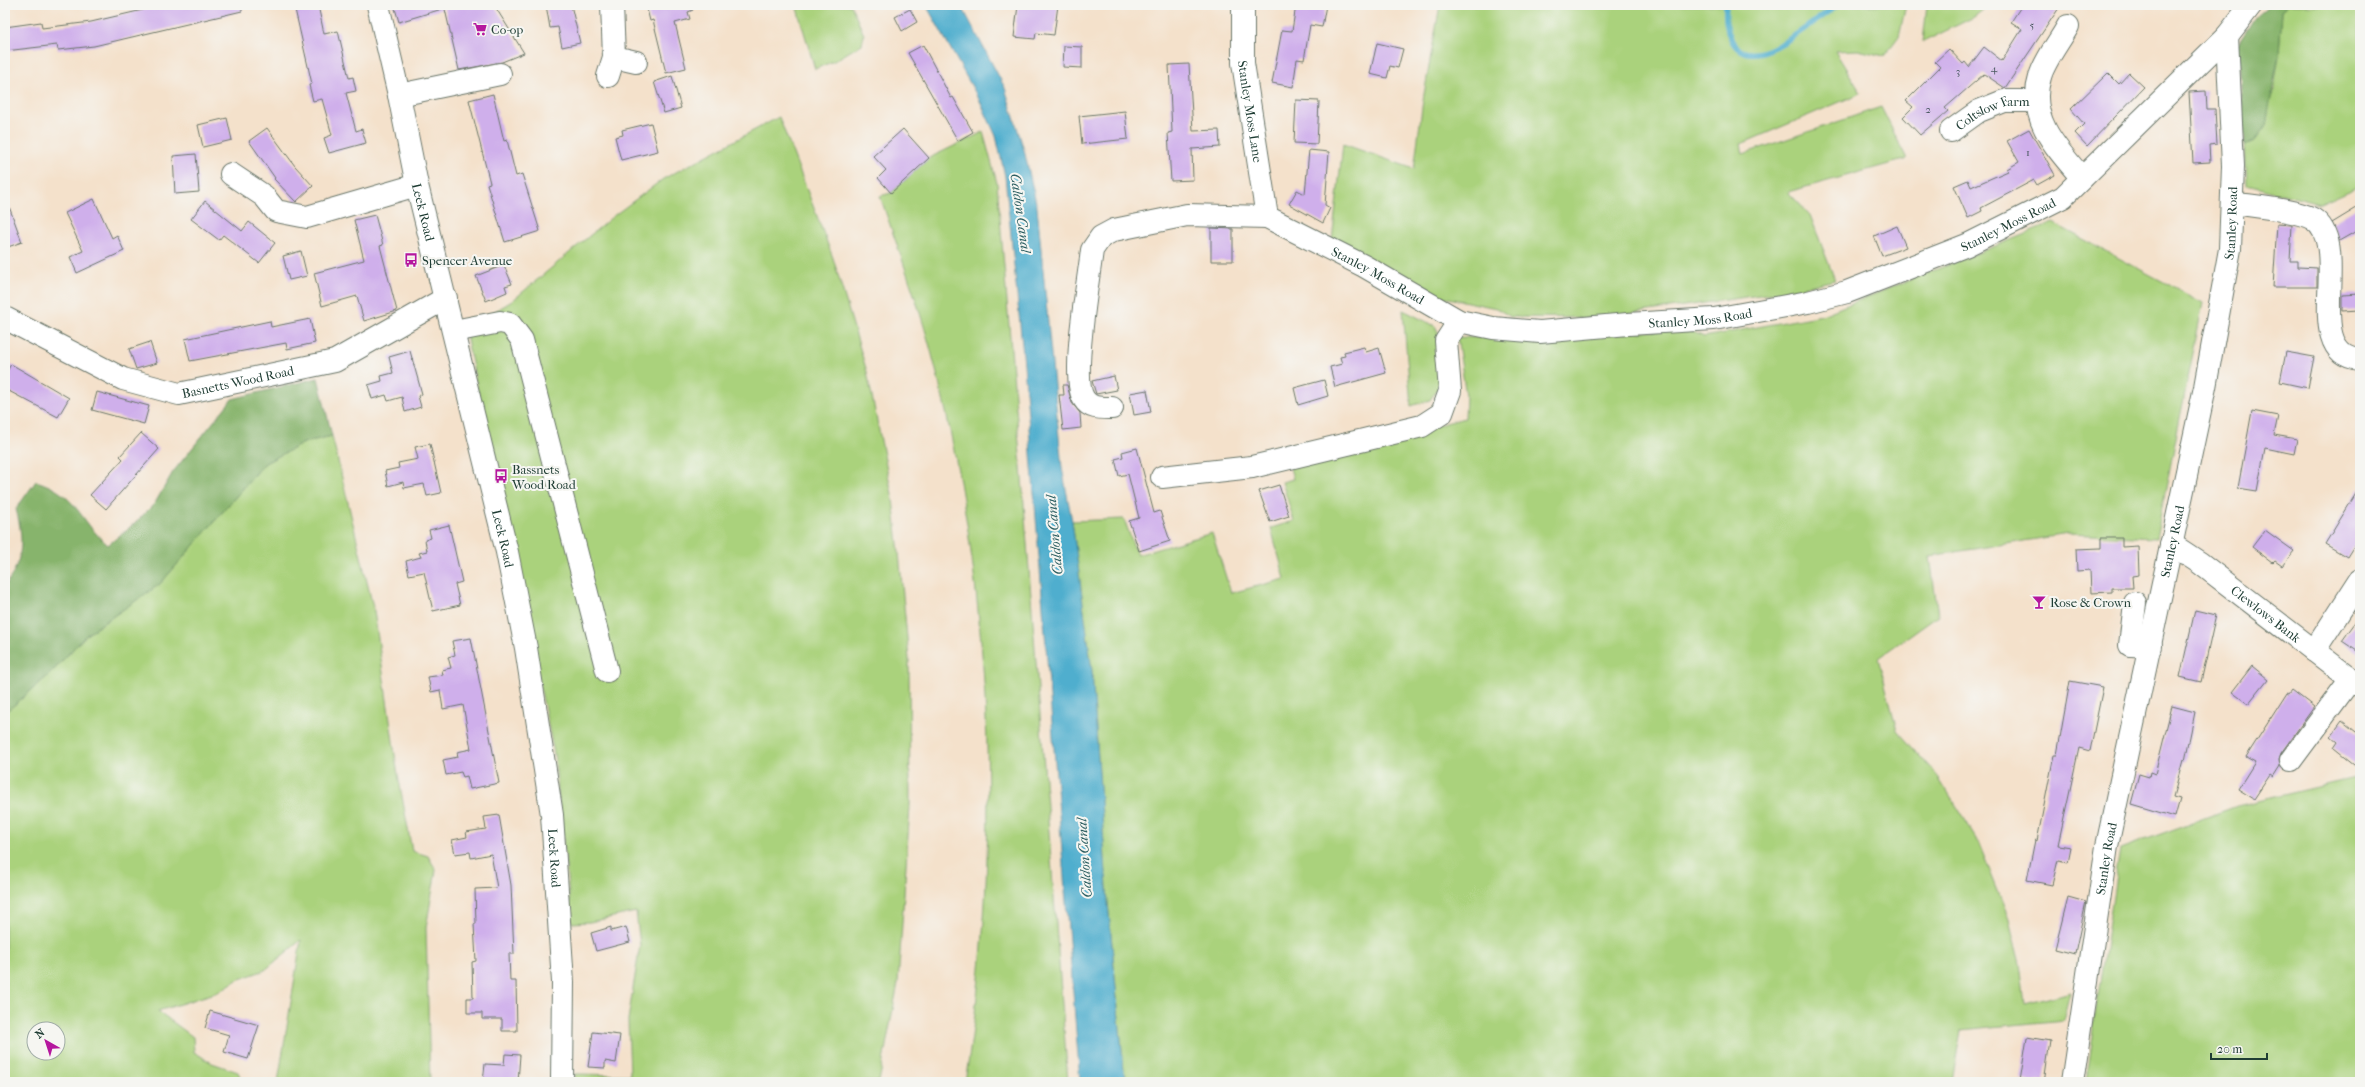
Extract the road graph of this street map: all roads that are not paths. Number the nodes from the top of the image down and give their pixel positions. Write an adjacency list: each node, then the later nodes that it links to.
1 (378, 5): 9 (main road, Leek Road)
2 (612, 5): 7 (main road)
3 (1243, 5): 16 (main road, Stanley Moss Lane)
4 (2251, 5): 6 (main road)
5 (2068, 26): 10 (main road, Coltslow Farm)
6 (2227, 36): 13 (main road, Stanley Moss Road); 15 (main road, Stanley Road)
7 (636, 62)
8 (500, 74): 9 (main road)
9 (399, 95): 14 (main road, Leek Road)
10 (2036, 101): 11 (main road, Coltslow Farm); 13 (main road, Coltslow Farm)
11 (1951, 131)
12 (230, 174): 14 (main road)
13 (2082, 178): 19 (main road, Stanley Moss Road)
14 (417, 185): 17 (main road, Leek Road)
15 (2232, 203): 21 (main road); 24 (main road, Stanley Road)
16 (1267, 217): 19 (main road, Stanley Moss Road); 22 (main road, Stanley Moss Road)
17 (446, 298): 18 (main road, Basnetts Wood Road); 20 (main road, Leek Road)
18 (5, 318)
19 (1459, 321): 23 (main road)
20 (454, 331): 29 (main road); 32 (main road, Leek Road)
21 (2360, 359)
22 (1112, 408)
23 (1162, 477)
24 (2171, 544): 27 (main road, Stanley Road); 28 (main road, Clewlows Bank)
25 (2360, 580): 28 (main road)
26 (2136, 603): 27 (main road)
27 (2151, 646): 33 (main road, Stanley Road)
28 (2314, 651): 30 (main road, Clewlows Bank)
29 (607, 671)
30 (2356, 683): 31 (main road)
31 (2291, 760)
32 (562, 1082)
33 (2072, 1082)

